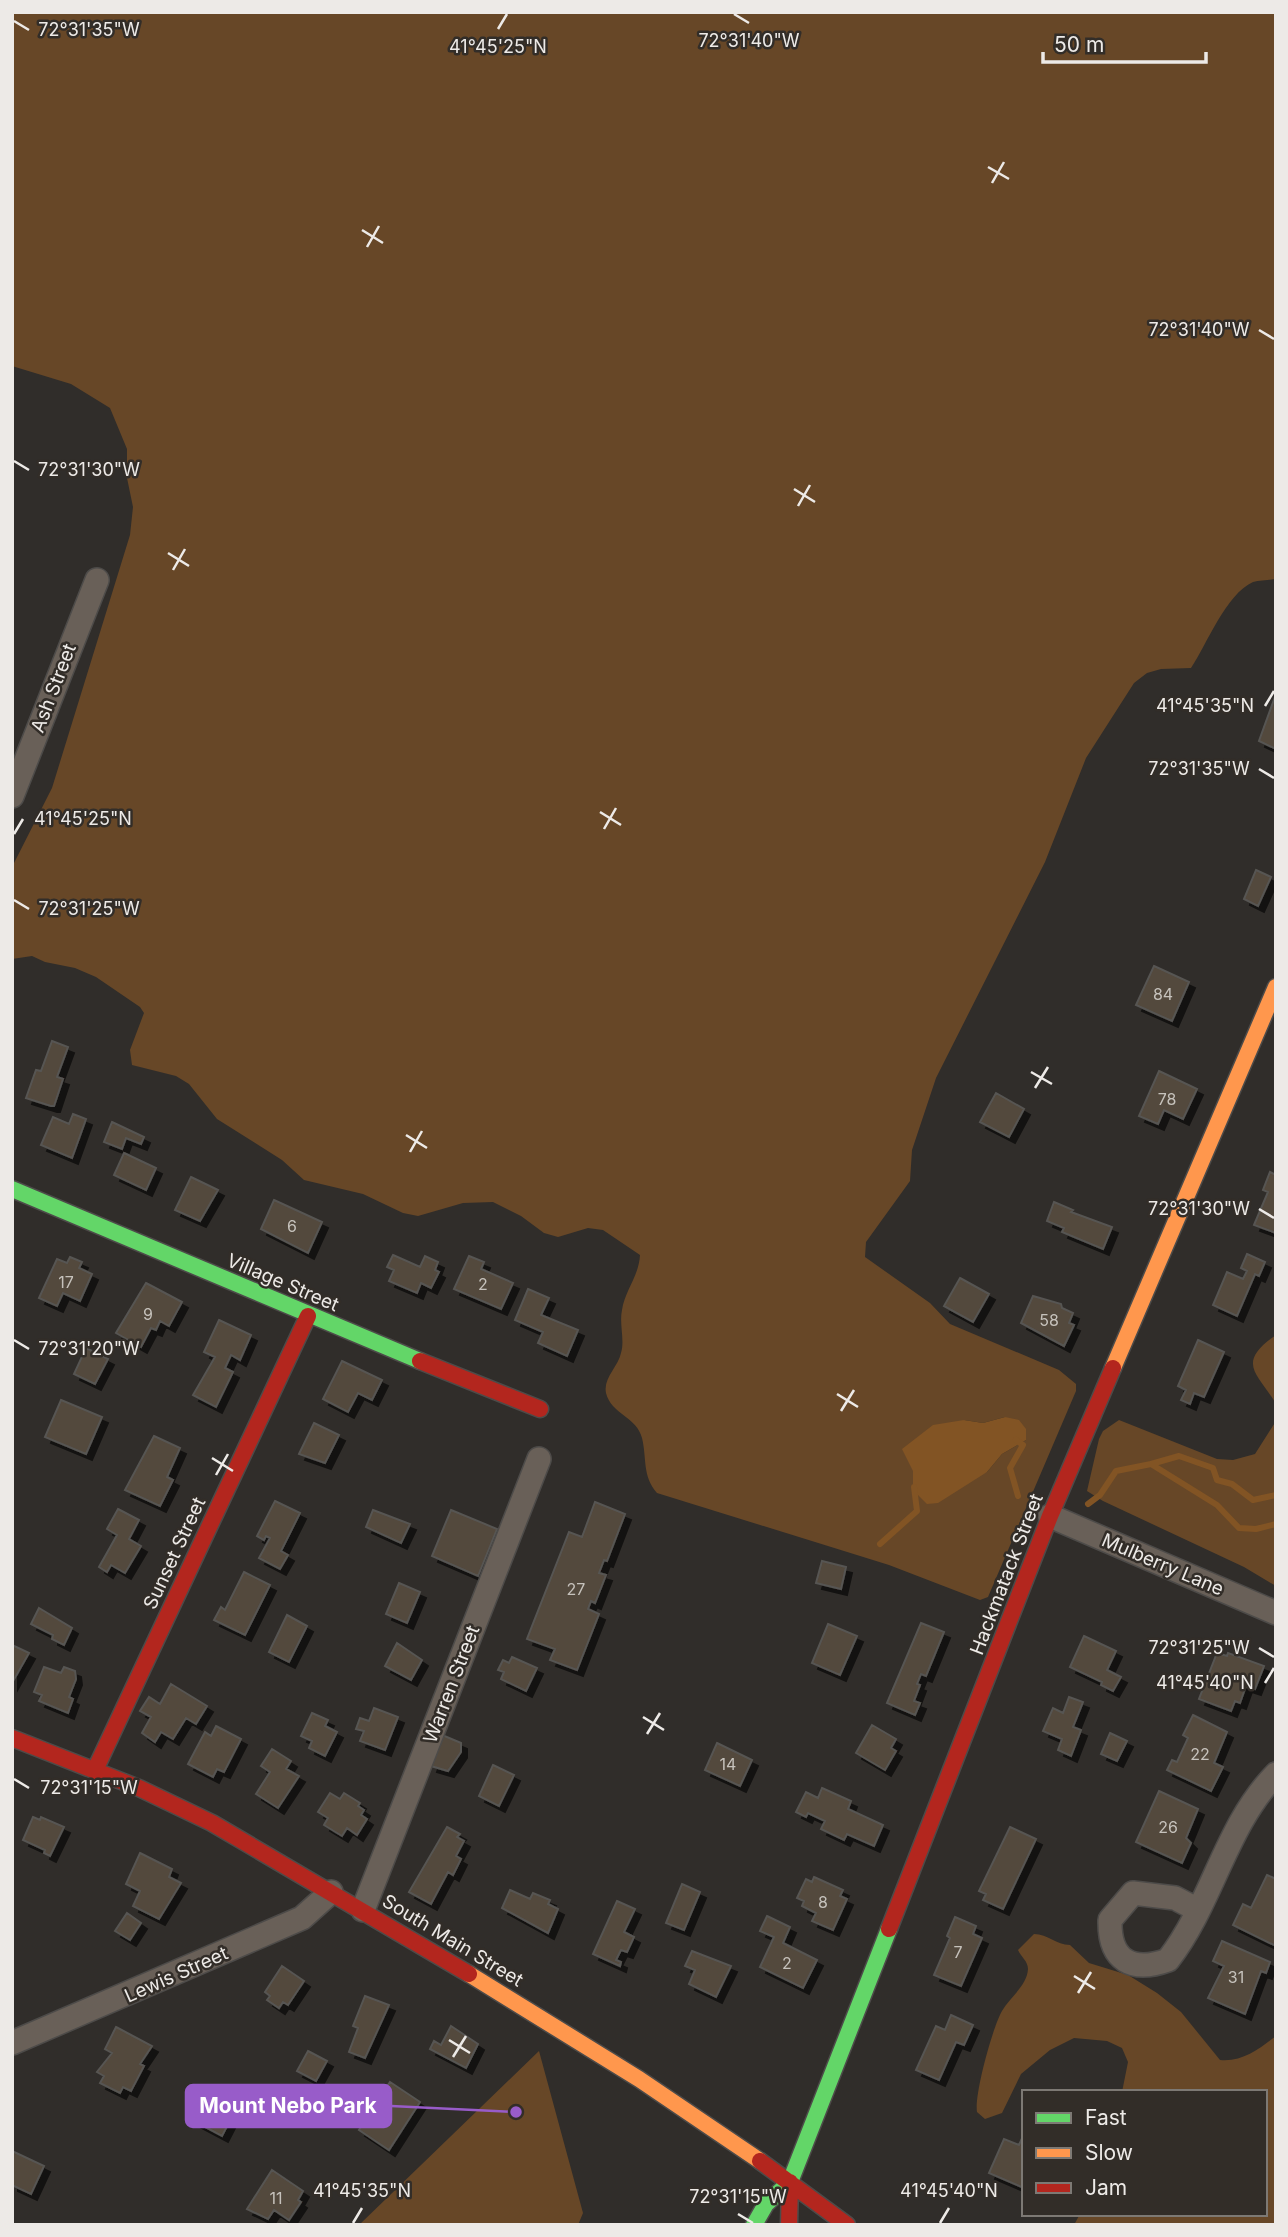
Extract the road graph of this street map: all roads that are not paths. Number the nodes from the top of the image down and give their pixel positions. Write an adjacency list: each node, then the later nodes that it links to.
1 (97, 580): 2 (street, Ash Street)
2 (12, 796)
3 (1276, 987): 8 (main road, Hackmatack Street)
4 (12, 1189): 5 (main road, Village Street)
5 (308, 1316): 6 (main road, Village Street); 11 (main road, Sunset Street)
6 (540, 1409)
7 (539, 1459): 14 (street, Warren Street)
8 (1051, 1516): 9 (street, Mulberry Lane); 17 (main road, Hackmatack Street)
9 (1276, 1613)
10 (12, 1738): 11 (main road, South Main Street)
11 (95, 1770): 13 (main road, South Main Street)
12 (1276, 1774): 15 (street)
13 (331, 1892): 14 (main road, South Main Street); 16 (street, Lewis Street)
14 (363, 1910): 17 (main road, South Main Street)
15 (1199, 1910)
16 (12, 2043)
17 (790, 2182): 18 (main road); 19 (main road); 20 (main road, South Main Street)
18 (754, 2225)
19 (789, 2225)
20 (847, 2225)

